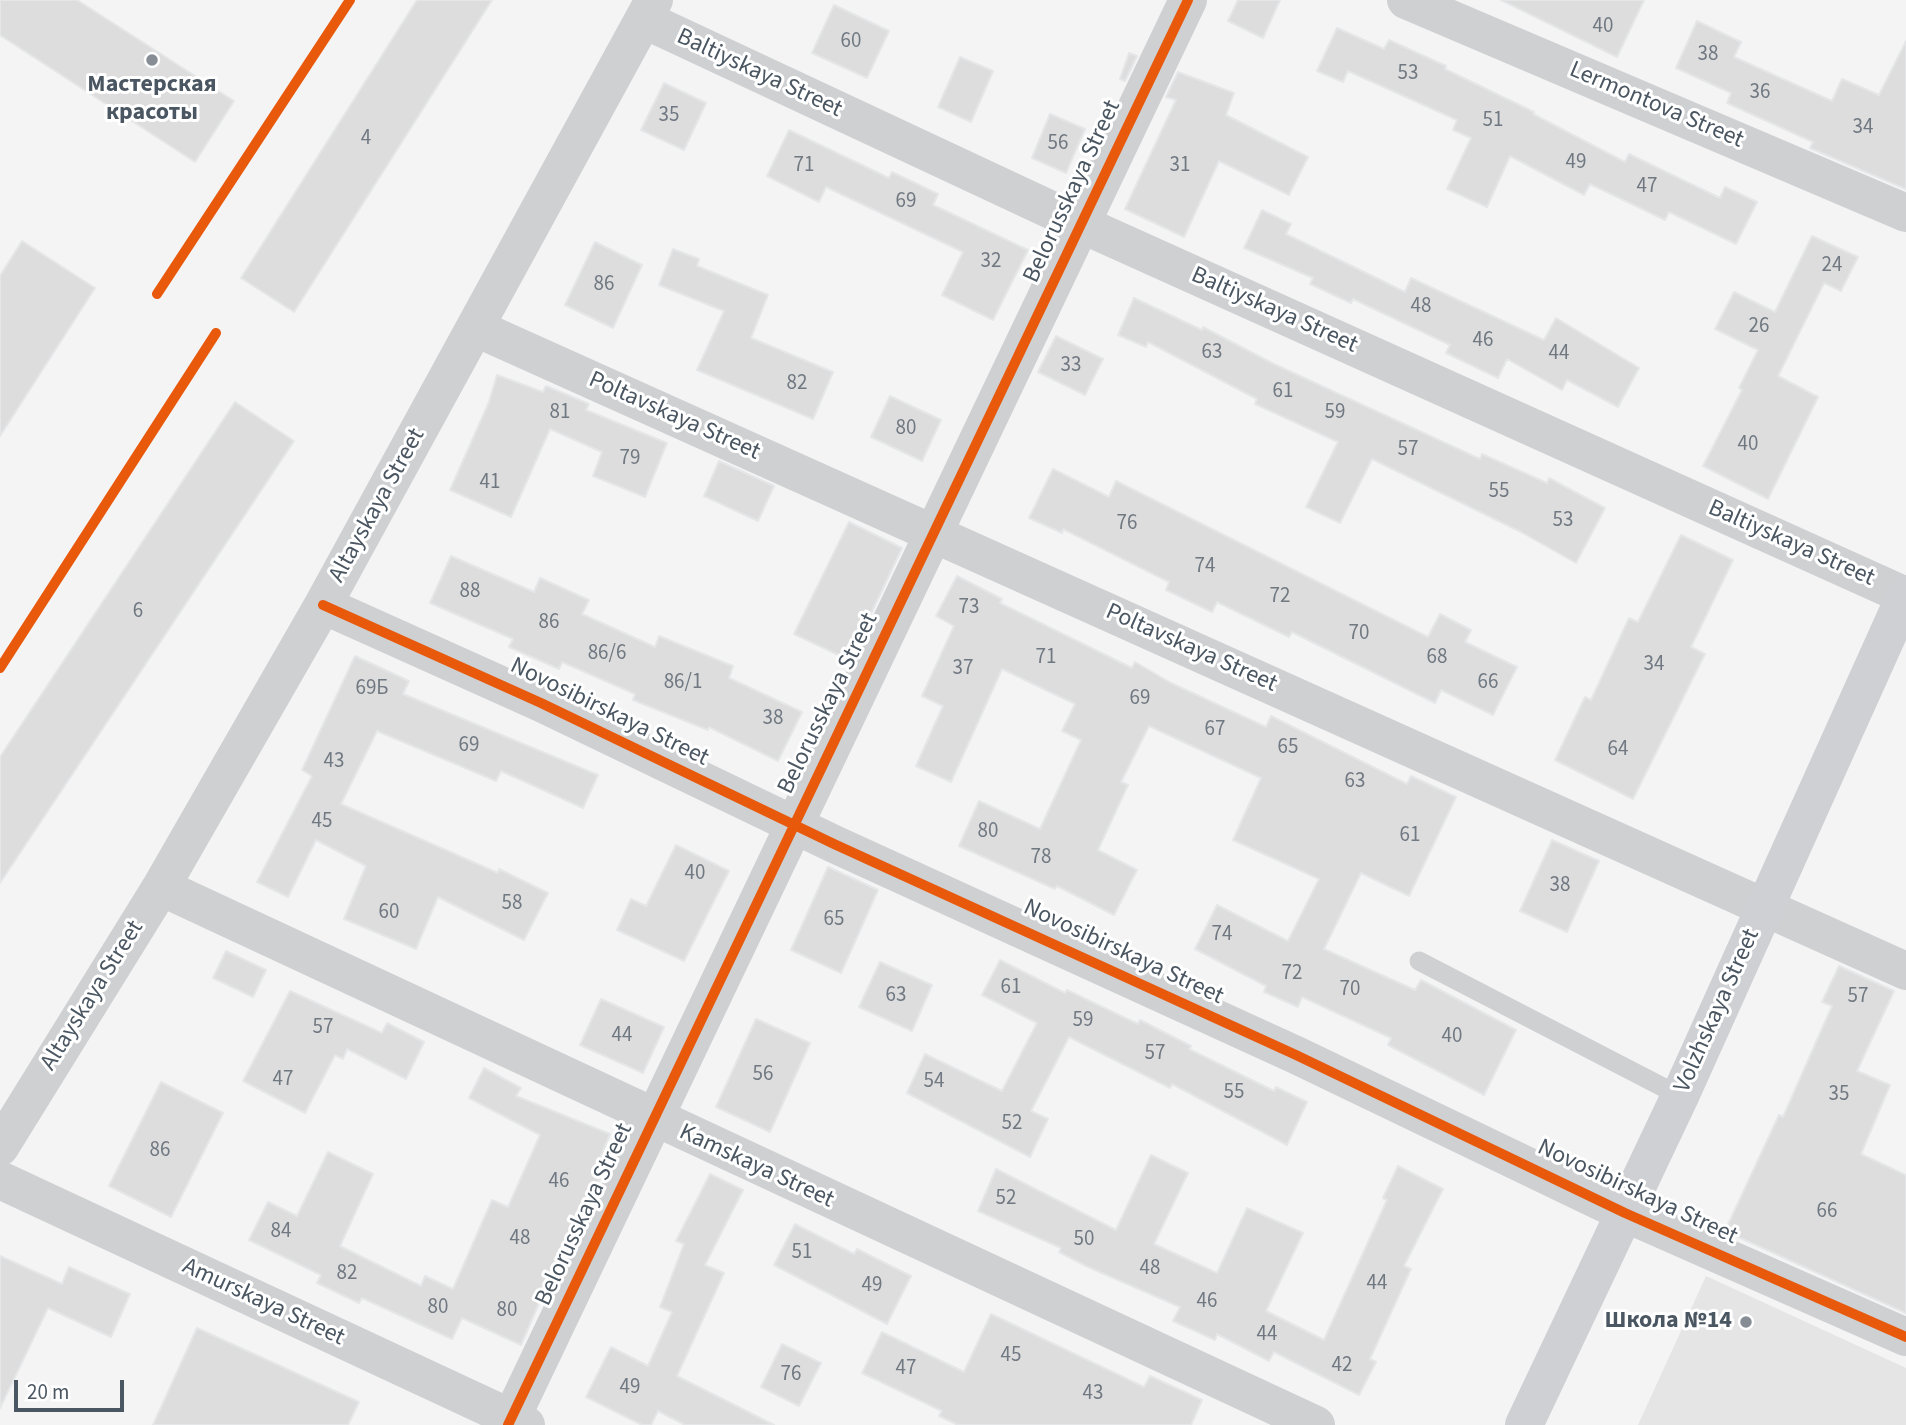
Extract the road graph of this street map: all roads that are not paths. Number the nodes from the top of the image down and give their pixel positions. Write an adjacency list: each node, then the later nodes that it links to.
1 (1188, 0): 5 (street, Belorusskaya Street)
2 (1406, 0): 4 (street, Lermontova Street)
3 (649, 10): 5 (street, Baltiyskaya Street); 6 (street, Altayskaya Street)
4 (1906, 213)
5 (1081, 224): 7 (street, Belorusskaya Street); 8 (street, Baltiyskaya Street)
6 (476, 328): 7 (street, Poltavskaya Street); 9 (street, Altayskaya Street)
7 (933, 534): 10 (street, Belorusskaya Street); 12 (street, Poltavskaya Street)
8 (1906, 595): 12 (street, Volzhskaya Street)
9 (323, 605): 10 (street, Novosibirskaya Street); 11 (street, Altayskaya Street)
10 (794, 826): 16 (street, Belorusskaya Street); 19 (street, Novosibirskaya Street)
11 (161, 887): 16 (street, Kamskaya Street); 17 (street, Altayskaya Street)
12 (1765, 906): 14 (street, Poltavskaya Street); 15 (street, Volzhskaya Street)
13 (1419, 961): 15 (lane)
14 (1906, 971)
15 (1680, 1096): 19 (street, Volzhskaya Street)
16 (654, 1119): 21 (street, Belorusskaya Street); 22 (street, Kamskaya Street)
17 (0, 1147)
18 (0, 1180): 21 (street, Amurskaya Street)
19 (1625, 1213): 20 (street, Novosibirskaya Street); 23 (street, Volzhskaya Street)
20 (1906, 1337)
21 (515, 1423)
22 (1316, 1425)
23 (1524, 1425)

